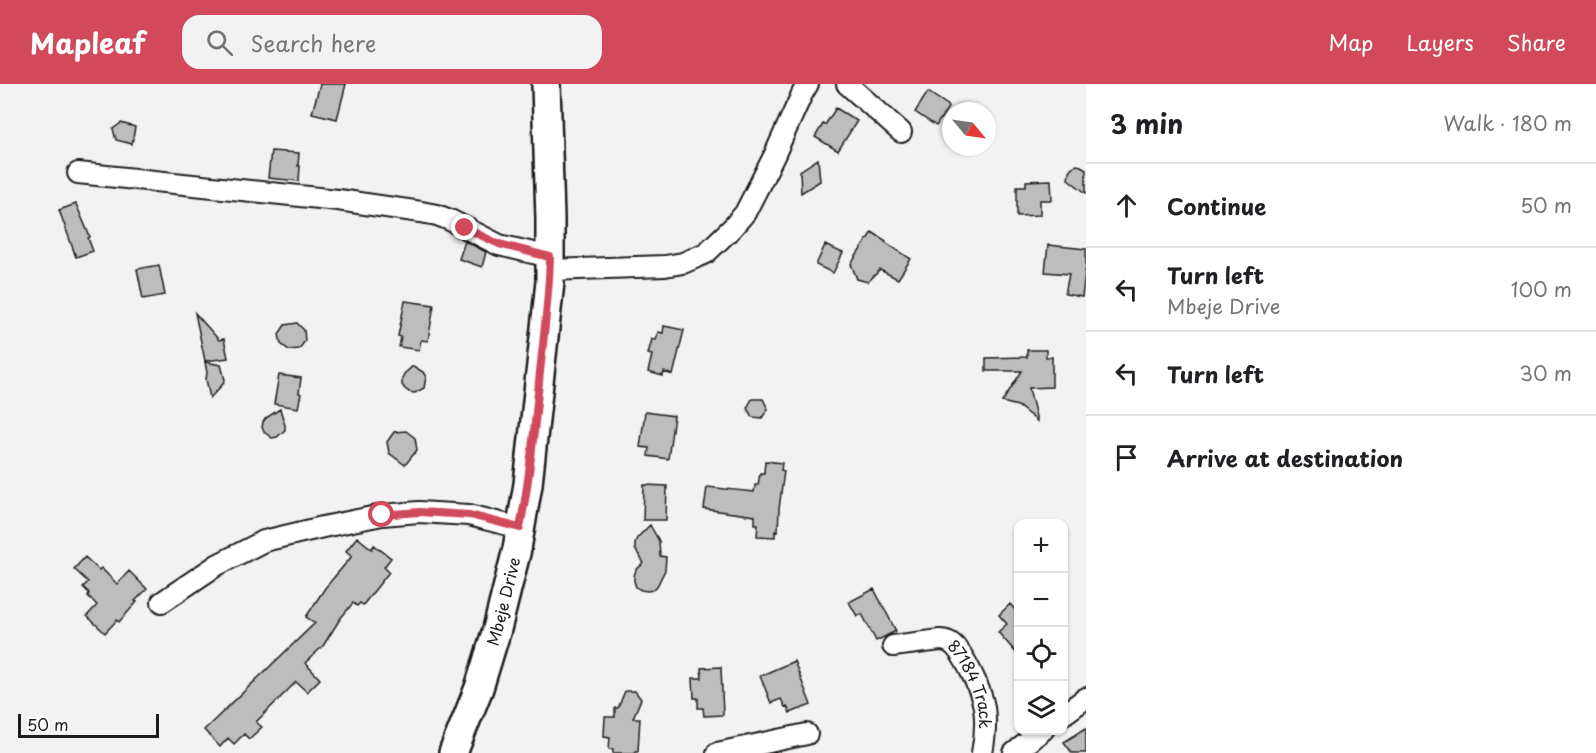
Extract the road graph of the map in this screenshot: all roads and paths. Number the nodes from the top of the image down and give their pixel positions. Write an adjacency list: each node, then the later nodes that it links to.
1 (546, 84): 6 (street, Mbeje Drive)
2 (808, 84): 6 (street)
3 (847, 84): 4 (street)
4 (901, 132)
5 (78, 173): 6 (street)
6 (550, 264): 7 (street, Mbeje Drive)
7 (520, 528): 8 (street); 14 (street, Mbeje Drive)
8 (162, 602)
9 (893, 646): 16 (street, 87184 Track)
10 (1086, 698): 11 (street)
11 (1068, 711)
12 (807, 734): 15 (street)
13 (1037, 735): 17 (street)
14 (453, 753)
15 (717, 753)
16 (982, 753)
17 (1014, 753)

